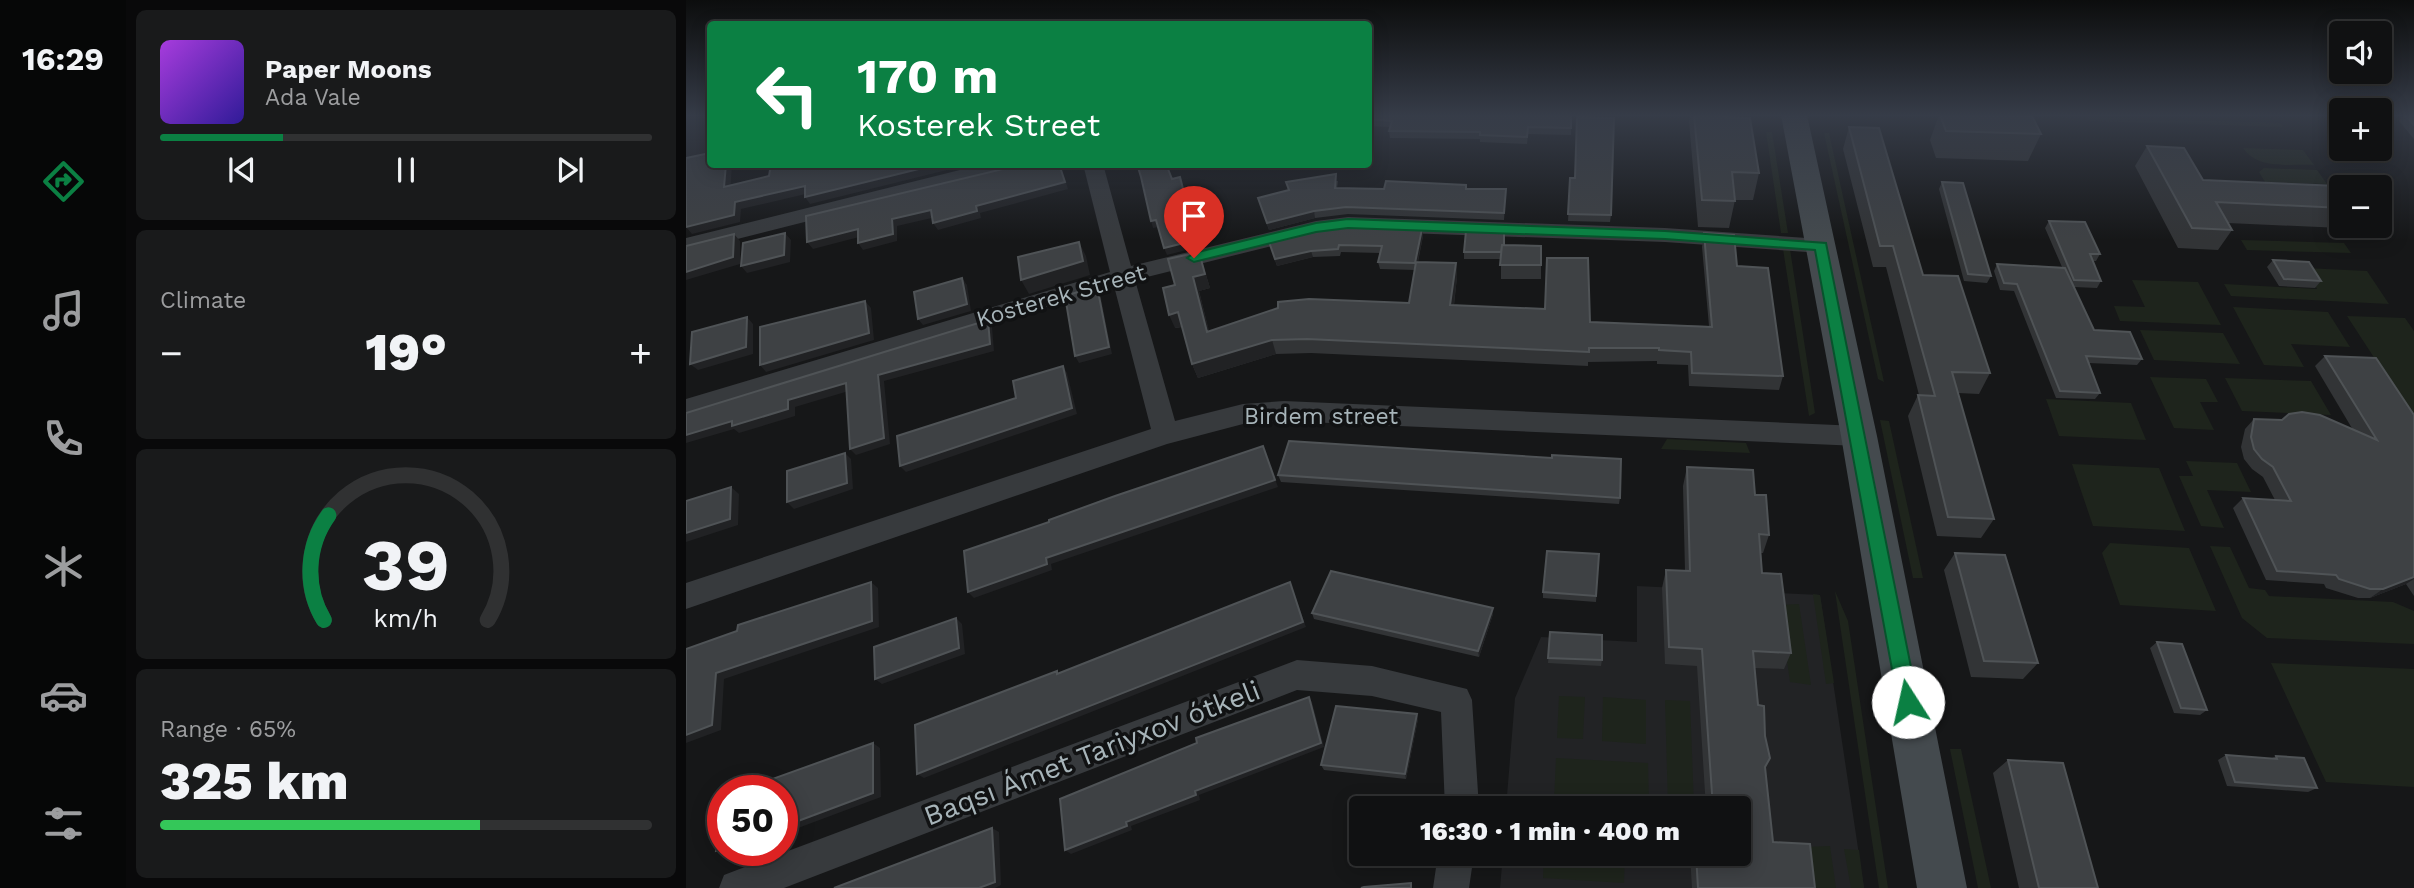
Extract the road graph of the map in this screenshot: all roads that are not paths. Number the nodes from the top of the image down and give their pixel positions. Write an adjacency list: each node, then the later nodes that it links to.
1 (1802, 156): 5 (main road)
2 (995, 168): 4 (street)
3 (1094, 168): 6 (street)
4 (686, 245)
5 (1821, 246): 6 (street, Kosterek Street); 9 (main road)
6 (1122, 276): 7 (street, Kosterek Street); 8 (street)
7 (686, 409)
8 (1165, 434): 9 (street, Birdem street); 10 (street, Birdem street)
9 (1859, 436): 16 (main road)
10 (686, 596)
11 (1455, 700): 12 (street); 14 (street, Baqsı Ámet Tariyxov ótkeli)
12 (1461, 796)
13 (1454, 866): 15 (street)
14 (737, 888)
15 (1451, 888)
16 (1942, 888)

